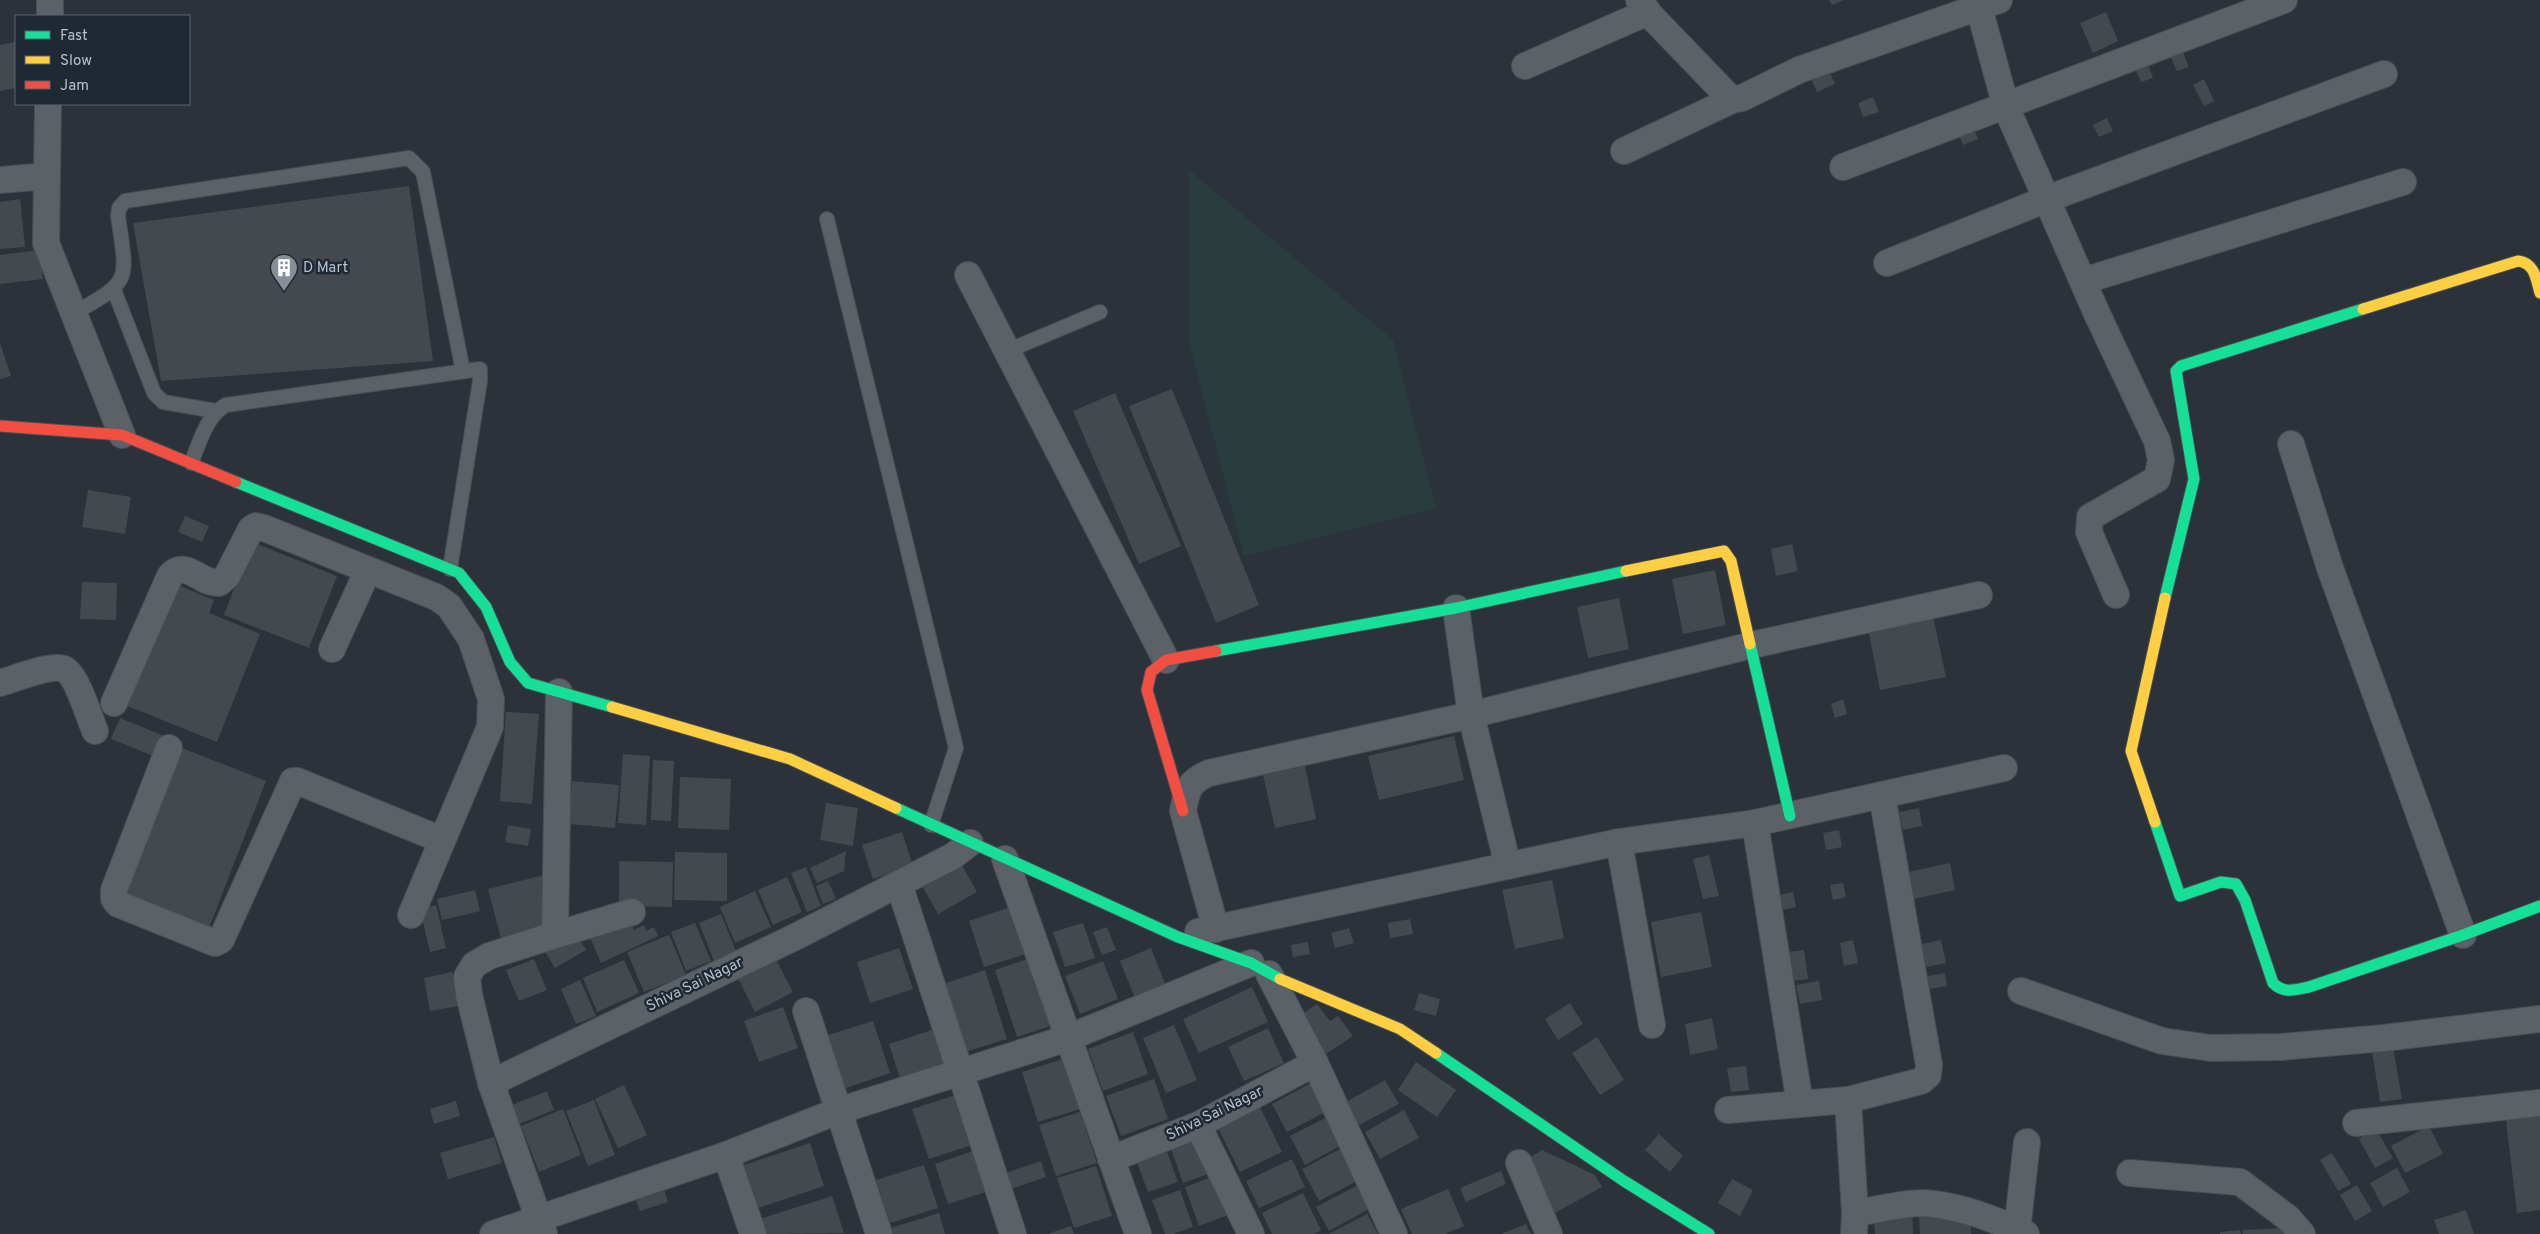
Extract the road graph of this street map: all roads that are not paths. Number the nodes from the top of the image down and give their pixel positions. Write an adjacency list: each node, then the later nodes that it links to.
1 (50, 0): 5 (street)
2 (2284, 0): 10 (street)
3 (1985, 2): 8 (street); 10 (street)
4 (1644, 6): 6 (street); 8 (street)
5 (50, 15)
6 (1525, 66)
7 (2384, 74): 16 (street)
8 (1738, 99): 11 (street)
9 (48, 105): 13 (street)
10 (2006, 107): 12 (street); 16 (street)
11 (1624, 151)
12 (1843, 167)
13 (47, 176): 14 (street); 23 (street)
14 (0, 180)
15 (2403, 182): 20 (street)
16 (2047, 199): 18 (street); 20 (street)
17 (827, 219): 53 (lane)
18 (1887, 263)
19 (968, 275): 25 (street)
20 (2083, 281): 37 (street)
21 (114, 290): 23 (lane); 26 (lane); 27 (lane)
22 (2540, 293): 64 (street)
23 (74, 312): 29 (street)
24 (1100, 312): 25 (lane)
25 (1007, 351): 41 (street)
26 (463, 371): 27 (lane); 34 (lane)
27 (216, 411): 31 (lane)
28 (0, 426): 29 (street)
29 (122, 435): 31 (street)
30 (2291, 444): 64 (street)
31 (191, 463): 32 (street)
32 (366, 536): 33 (street); 35 (street)
33 (394, 548): 34 (street); 35 (street)
34 (450, 569): 43 (street)
35 (368, 570): 40 (street); 44 (street); 54 (street)
36 (1979, 595): 39 (street)
37 (2116, 595)
38 (1456, 608): 39 (street); 41 (street); 45 (street)
39 (1752, 645): 45 (street); 51 (street)
40 (332, 649)
41 (1166, 660): 50 (street)
42 (0, 683): 46 (street)
43 (559, 692): 53 (street); 65 (street)
44 (114, 703)
45 (1471, 715): 50 (street); 58 (street)
46 (94, 731)
47 (169, 748): 54 (street)
48 (2004, 768): 49 (street)
49 (1882, 795): 51 (street); 76 (street)
50 (1183, 811): 63 (street)
51 (1790, 816): 52 (street)
52 (1755, 823): 55 (street); 78 (street)
53 (931, 825): 56 (street)
54 (442, 840): 62 (street)
55 (1619, 842): 58 (street); 71 (street)
56 (970, 843): 57 (street); 59 (street, Shiva Sai Nagar)
57 (1005, 859): 66 (street); 72 (street)
58 (1508, 866): 63 (street)
59 (898, 884): 74 (street); 75 (street, Shiva Sai Nagar)
60 (2540, 906): 64 (street)
61 (632, 912): 65 (street)
62 (411, 915)
63 (1216, 929): 66 (street)
64 (2463, 935)
65 (555, 936): 75 (street)
66 (1178, 937): 67 (street)
67 (1260, 969): 72 (street); 73 (street); 99 (street)
68 (2021, 991): 70 (street)
69 (806, 1011): 80 (street)
70 (2540, 1019)
71 (1652, 1024)
72 (1068, 1038): 74 (street); 85 (street)
73 (1316, 1063): 82 (street, Shiva Sai Nagar); 97 (street)
74 (960, 1074): 80 (street); 94 (street)
75 (491, 1083): 89 (street)
76 (1848, 1100): 78 (street); 88 (street)
77 (2540, 1103): 81 (street)
78 (1800, 1104): 79 (street)
79 (1728, 1110)
80 (838, 1111): 84 (street); 93 (street)
81 (2356, 1123)
82 (1198, 1125): 85 (street, Shiva Sai Nagar); 96 (street)
83 (2026, 1142): 90 (street)
84 (726, 1154): 89 (street); 92 (street)
85 (1111, 1159): 95 (street)
86 (1519, 1163): 98 (street)
87 (2130, 1173): 100 (street)
88 (1854, 1224): 90 (street)
89 (541, 1226): 91 (street)
90 (2021, 1232)
91 (493, 1234)
92 (753, 1234)
93 (879, 1234)
94 (1013, 1234)
95 (1138, 1234)
96 (1250, 1234)
97 (1394, 1234)
98 (1549, 1234)
99 (1709, 1234)
100 (2302, 1234)

